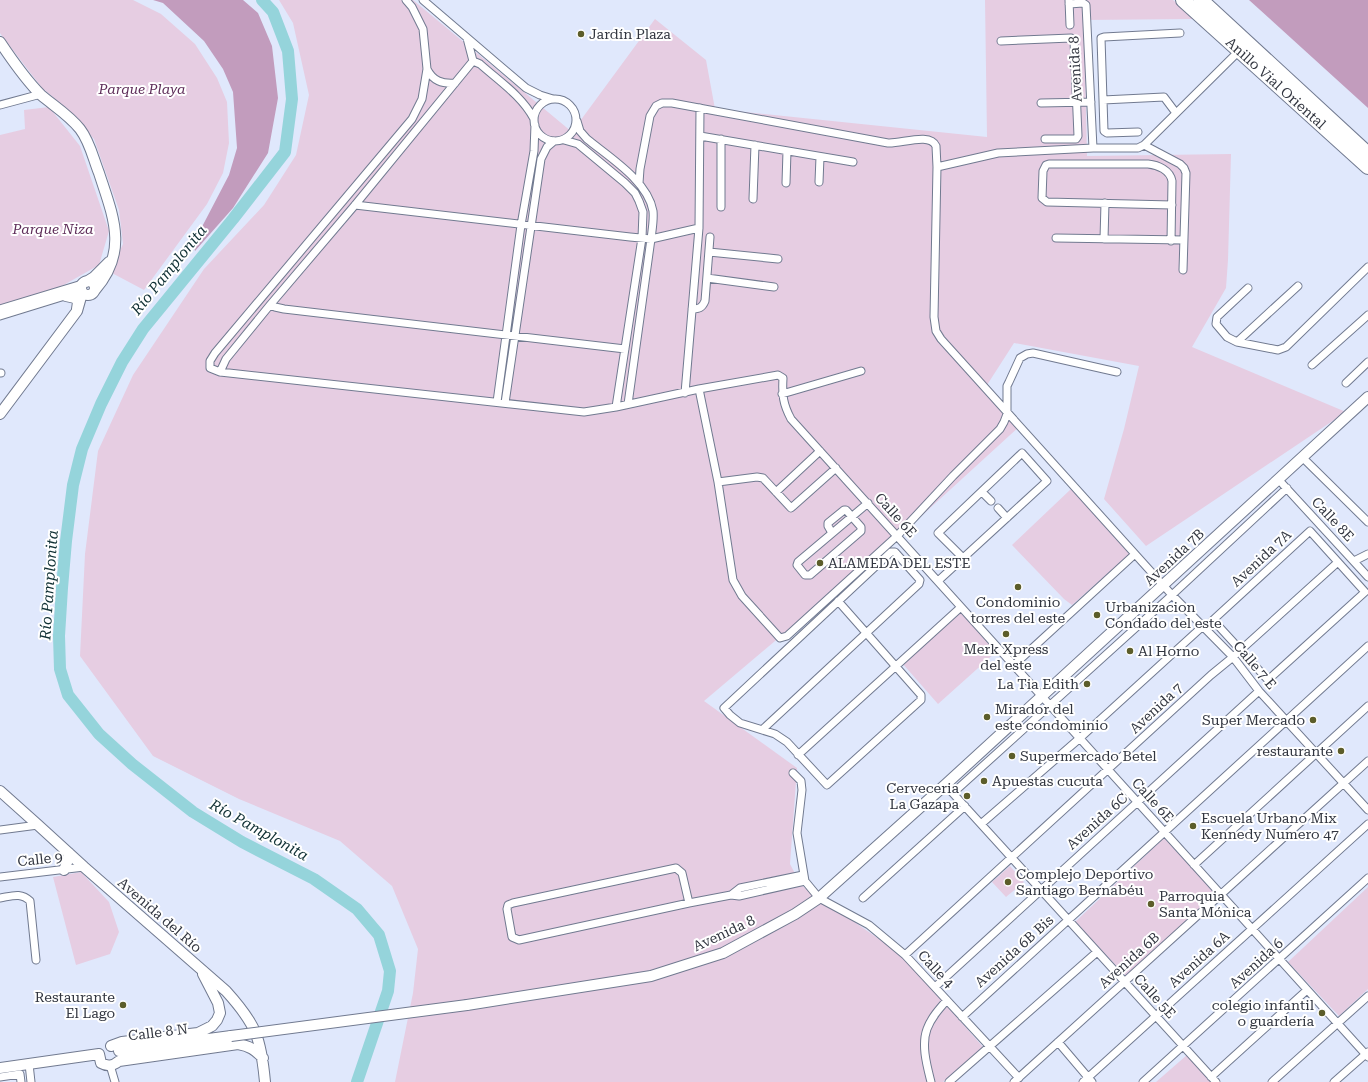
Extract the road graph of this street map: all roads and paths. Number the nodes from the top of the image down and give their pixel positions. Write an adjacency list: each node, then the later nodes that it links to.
1 (406, 0): 14 (street)
2 (423, 0): 8 (street)
3 (1183, 0): 11 (highway, Anillo Vial Oriental)
4 (1201, 0): 37 (highway, Anillo Vial Oriental)
5 (1069, 2): 6 (street); 19 (street, Avenida 8)
6 (1070, 25)
7 (1180, 33): 18 (street)
8 (467, 38): 13 (street); 17 (street)
9 (1001, 41): 21 (street)
10 (0, 42): 12 (street)
11 (1239, 51): 24 (street); 42 (highway, Anillo Vial Oriental)
12 (3, 52): 16 (street)
13 (473, 61): 15 (street); 26 (street)
14 (427, 69): 15 (street); 87 (street)
15 (455, 83): 49 (street)
16 (41, 94): 22 (street); 63 (street)
17 (553, 98): 25 (street); 26 (street)
18 (1103, 100): 24 (street); 27 (street)
19 (1091, 102): 21 (street); 35 (street, Avenida 8)
20 (1041, 103): 21 (street)
21 (1076, 103): 30 (street)
22 (0, 105)
23 (700, 108): 28 (street); 40 (street); 41 (street, Calle 7 E)
24 (1176, 113): 34 (street)
25 (577, 121): 31 (street); 43 (street)
26 (534, 122): 32 (street); 52 (street)
27 (1138, 132)
28 (700, 136): 29 (street); 54 (street)
29 (721, 139): 33 (street); 51 (street)
30 (1045, 139)
31 (564, 140): 32 (street); 56 (street)
32 (554, 141): 53 (street)
33 (754, 145): 36 (street); 47 (street)
34 (1144, 145): 35 (street); 61 (street)
35 (1093, 148): 41 (street)
36 (788, 151): 38 (street); 46 (street)
37 (1368, 154)
38 (820, 157): 39 (street); 45 (street)
39 (853, 162)
40 (642, 163): 43 (street); 44 (street)
41 (937, 167): 98 (street, Calle 7 E)
42 (1368, 167)
43 (627, 172): 44 (street)
44 (639, 182): 58 (street)
45 (819, 182)
46 (786, 183)
47 (753, 199)
48 (1105, 203): 50 (street); 50 (street); 59 (street)
49 (355, 205): 52 (street); 74 (street)
50 (1172, 205): 60 (street)
51 (720, 207)
52 (521, 225): 53 (street); 80 (street)
53 (531, 226): 56 (street); 81 (street)
54 (699, 228): 58 (street); 76 (street)
55 (710, 237): 62 (street)
56 (642, 238): 58 (street); 83 (street)
57 (1056, 238): 59 (street)
58 (651, 239): 95 (street)
59 (1104, 239): 60 (street)
60 (1171, 240): 61 (street)
61 (1184, 240): 66 (street)
62 (709, 252): 64 (street); 67 (street)
63 (113, 257): 68 (street); 72 (street)
64 (778, 260)
65 (1368, 267): 82 (street)
66 (1183, 270)
67 (707, 278): 70 (street); 76 (street)
68 (83, 286): 72 (street); 73 (street); 75 (street); 77 (street)
69 (1298, 286): 82 (street)
70 (774, 287)
71 (1248, 288): 82 (street)
72 (93, 292): 77 (street)
73 (66, 296): 77 (street); 79 (street)
74 (270, 304): 80 (street); 87 (street)
75 (0, 309)
76 (692, 309): 91 (street)
77 (77, 311): 97 (street)
78 (1368, 315): 85 (street)
79 (0, 316)
80 (506, 335): 81 (street); 94 (street)
81 (515, 336): 83 (street); 94 (street)
82 (1237, 342)
83 (625, 349): 96 (street)
84 (1368, 362): 89 (street)
85 (1312, 366)
86 (861, 371): 92 (street)
87 (220, 372): 94 (street)
88 (1117, 372): 98 (street)
89 (1346, 383)
90 (699, 389): 91 (street); 92 (street, Calle 6E); 103 (street)
91 (685, 393): 95 (street)
92 (782, 394): 99 (street, Calle 6E)
93 (1368, 397): 100 (street, Avenida 7B)
94 (501, 402): 96 (street)
95 (628, 404): 96 (street)
96 (616, 407)
97 (0, 414)
98 (1007, 414): 113 (street); 116 (street, Calle 7 E)
99 (820, 451): 101 (street, Calle 6E); 105 (street)
100 (1302, 457): 102 (street, Avenida 7B); 112 (street)
101 (836, 468): 105 (street); 108 (street, Calle 6E)
102 (1278, 479): 104 (street, Calle 8E); 114 (street, Avenida 7B)
103 (718, 482): 105 (street); 113 (street)
104 (1286, 488): 115 (street, Avenida 7B); 119 (street, Calle 8E)
105 (776, 492)
106 (982, 492): 107 (street); 111 (street); 118 (street)
107 (991, 501)
108 (868, 503): 110 (street); 113 (street, Calle 6E)
109 (998, 508): 111 (street)
110 (851, 516): 110 (street)
111 (1007, 518): 118 (street)
112 (1368, 522)
113 (897, 536): 122 (street, Calle 6E)
114 (1212, 541): 115 (street); 123 (street, Avenida 7B)
115 (1220, 550): 124 (street, Avenida 7B)
116 (1135, 554): 123 (street, Calle 7 E); 132 (street)
117 (1368, 554): 119 (street)
118 (963, 558): 122 (street)
119 (1354, 561): 121 (street, Calle 8E)
120 (1338, 562): 130 (street, Avenida 7); 130 (street); 130 (street, Avenida 7A)
121 (1368, 577)
122 (938, 580): 126 (street, Calle 6E)
123 (1164, 586): 124 (street, Calle 7 E); 135 (street, Avenida 7B)
124 (1172, 595): 127 (street, Calle 7 E); 136 (street, Avenida 7B)
125 (838, 601): 128 (street); 128 (street); 139 (street)
126 (961, 606): 132 (street, Calle 6E); 133 (street)
127 (1203, 626): 131 (street, Calle 7 E); 140 (street)
128 (867, 634): 133 (street); 139 (street)
129 (1368, 646): 138 (street, Avenida 6B Bis)
130 (1241, 650): 131 (street, Avenida 7)
131 (1233, 657): 134 (street, Calle 7 E); 146 (street, Avenida 7)
132 (1014, 665): 135 (street, Calle 6E)
133 (895, 667): 143 (street); 143 (street)
134 (1259, 691): 138 (street, Calle 7 E); 152 (street, Avenida 6C)
135 (1042, 696): 136 (street, Calle 6E); 141 (street, Avenida 7B)
136 (1050, 705): 140 (street, Calle 6E); 144 (street, Avenida 7B)
137 (1368, 706): 142 (street)
138 (1286, 721): 142 (street, Calle 7 E); 159 (street, Avenida 6B Bis)
139 (763, 729): 143 (street)
140 (1080, 738): 146 (street, Calle 6E); 155 (street)
141 (986, 748): 144 (street); 149 (street, Avenida 7B)
142 (1316, 754): 148 (street, Calle 7 E); 162 (street)
143 (798, 755)
144 (994, 755): 151 (street, Avenida 7B)
145 (1368, 761): 148 (street, Avenida 6B)
146 (1108, 769): 152 (street, Calle 6E); 161 (street, Avenida 7)
147 (793, 773): 166 (street)
148 (1343, 783): 154 (street, Calle 7 E); 169 (street, Avenida 6B)
149 (945, 785): 151 (street, Calle 5E); 171 (street, Avenida 8)
150 (0, 791): 157 (street, Avenida del Río)
151 (952, 793): 153 (street, Calle 5E)
152 (1138, 802): 159 (street, Calle 6E); 168 (street, Avenida 6C)
153 (965, 806): 155 (street, Calle 5E); 172 (street)
154 (1368, 810)
155 (981, 824): 161 (street, Calle 5E)
156 (1368, 824): 175 (street, Avenida 6A)
157 (38, 825): 158 (street); 160 (street, Avenida del Río)
158 (0, 830)
159 (1165, 832): 162 (street, Calle 6E); 174 (street, Avenida 6B Bis)
160 (69, 853): 163 (street, Avenida del Río); 164 (street)
161 (1011, 857): 168 (street, Calle 5E); 177 (street, Avenida 7)
162 (1194, 865): 169 (street, Calle 6E)
163 (84, 867): 164 (street, Calle 9); 180 (street, Avenida del Río)
164 (64, 870): 165 (street, Calle 9)
165 (0, 877)
166 (804, 878): 171 (street); 173 (street)
167 (1368, 878): 178 (street, Avenida 6)
168 (1041, 890): 174 (street, Calle 5E); 182 (street, Avenida 6C)
169 (1221, 894): 175 (street, Calle 6E); 181 (street, Avenida 6B)
170 (0, 898): 179 (street)
171 (819, 898): 177 (street, Calle 4); 189 (street, Avenida 8, bridge)
172 (863, 898)
173 (689, 903): 173 (street)
174 (1068, 920): 176 (street, Calle 5E); 187 (street, Avenida 6B Bis)
175 (1252, 929): 178 (street, Calle 6E); 186 (street, Avenida 6A)
176 (1097, 952): 181 (street, Calle 5E); 191 (street)
177 (905, 955): 182 (street, Calle 4)
178 (1279, 959): 183 (street, Calle 6E); 192 (street, Avenida 6)
179 (36, 960)
180 (198, 965): 193 (street); 196 (street, Avenida del Río)
181 (1124, 982): 186 (street, Calle 5E); 190 (street, Avenida 6B)
182 (935, 987): 185 (street, Calle 4)
183 (1307, 990): 188 (street, Calle 6E); 203 (street)
184 (1368, 996): 188 (street)
185 (946, 1000): 187 (street, Calle 4); 208 (street)
186 (1156, 1016): 192 (street, Calle 5E); 202 (street, Avenida 6A)
187 (962, 1017): 191 (street, Calle 4)
188 (1337, 1023): 195 (street, Calle 6E); 211 (street)
189 (231, 1036): 193 (street, Calle 8 N)
190 (1058, 1042): 201 (street, Avenida 6B); 202 (street)
191 (990, 1046): 201 (street, Calle 4); 209 (street)
192 (1183, 1046): 203 (street, Calle 5E); 210 (street, Avenida 6)
193 (117, 1052): 194 (street, Calle 8 N); 196 (street); 198 (street)
194 (99, 1054): 197 (street, Calle 8 N); 198 (street)
195 (1367, 1054): 212 (street)
196 (263, 1058): 207 (street, Avenida del Río)
197 (29, 1064): 199 (street, Calle 8 N); 205 (street)
198 (110, 1066): 206 (street)
199 (0, 1068)
200 (0, 1077): 204 (street)
201 (1016, 1080)
202 (1088, 1080)
203 (1213, 1080)
204 (21, 1082)
205 (31, 1082)
206 (115, 1082)
207 (266, 1082)
208 (931, 1082)
209 (949, 1082)
210 (1143, 1082)
211 (1272, 1082)
212 (1334, 1082)

